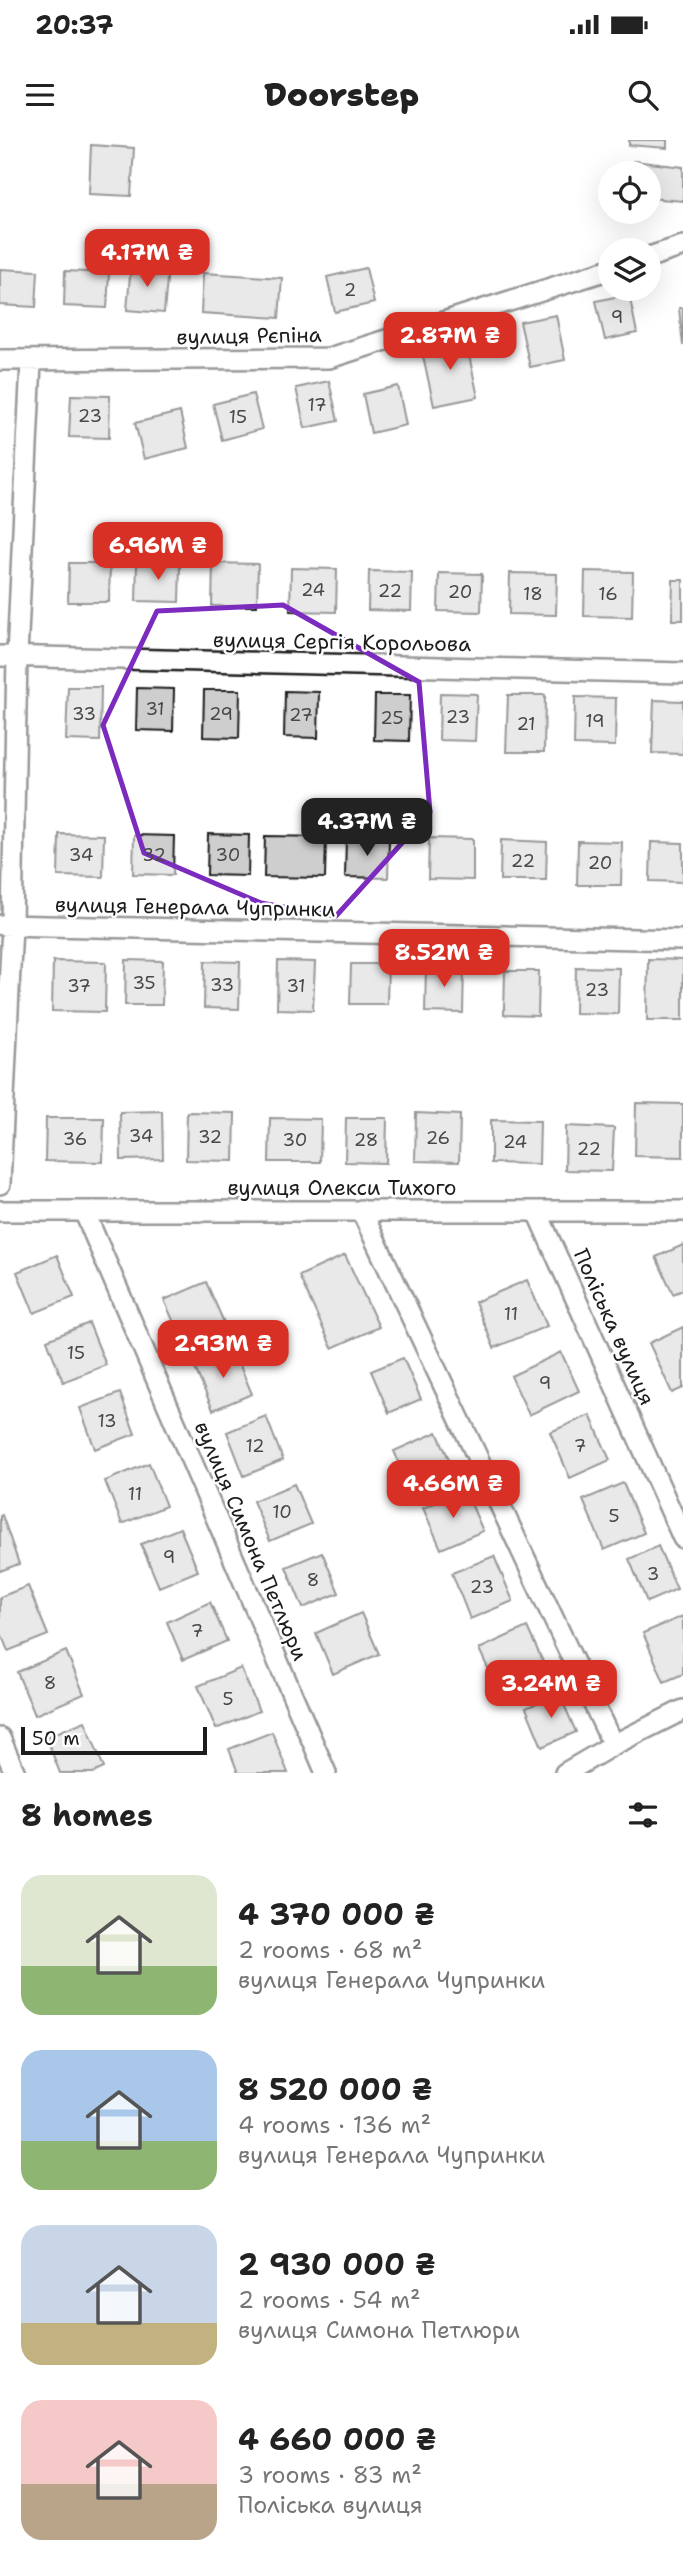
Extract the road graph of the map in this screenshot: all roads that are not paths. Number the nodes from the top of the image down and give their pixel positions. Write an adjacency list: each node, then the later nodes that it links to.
1 (683, 246): 2 (street)
2 (661, 253)
3 (598, 273): 5 (street, вулиця Рєпіна)
4 (0, 360): 5 (street, вулиця Рєпіна)
5 (32, 362): 6 (street)
6 (8, 656): 7 (street, вулиця Сергія Корольова); 8 (street)
7 (683, 673)
8 (6, 925): 9 (street, вулиця Генерала Чупринки); 10 (street)
9 (683, 940)
10 (0, 1184)
11 (361, 1210): 13 (street, вулиця Олекси Тихого); 15 (street, вулиця Олекси Тихого); 19 (street)
12 (0, 1211): 13 (street, вулиця Олекси Тихого)
13 (84, 1211): 21 (street, вулиця Симона Петлюри)
14 (683, 1211): 15 (street, вулиця Олекси Тихого)
15 (537, 1212): 16 (street, Поліська вулиця)
16 (683, 1538)
17 (683, 1710): 19 (street)
18 (0, 1738): 20 (street)
19 (613, 1745): 22 (street)
20 (15, 1773)
21 (326, 1773)
22 (565, 1773)

